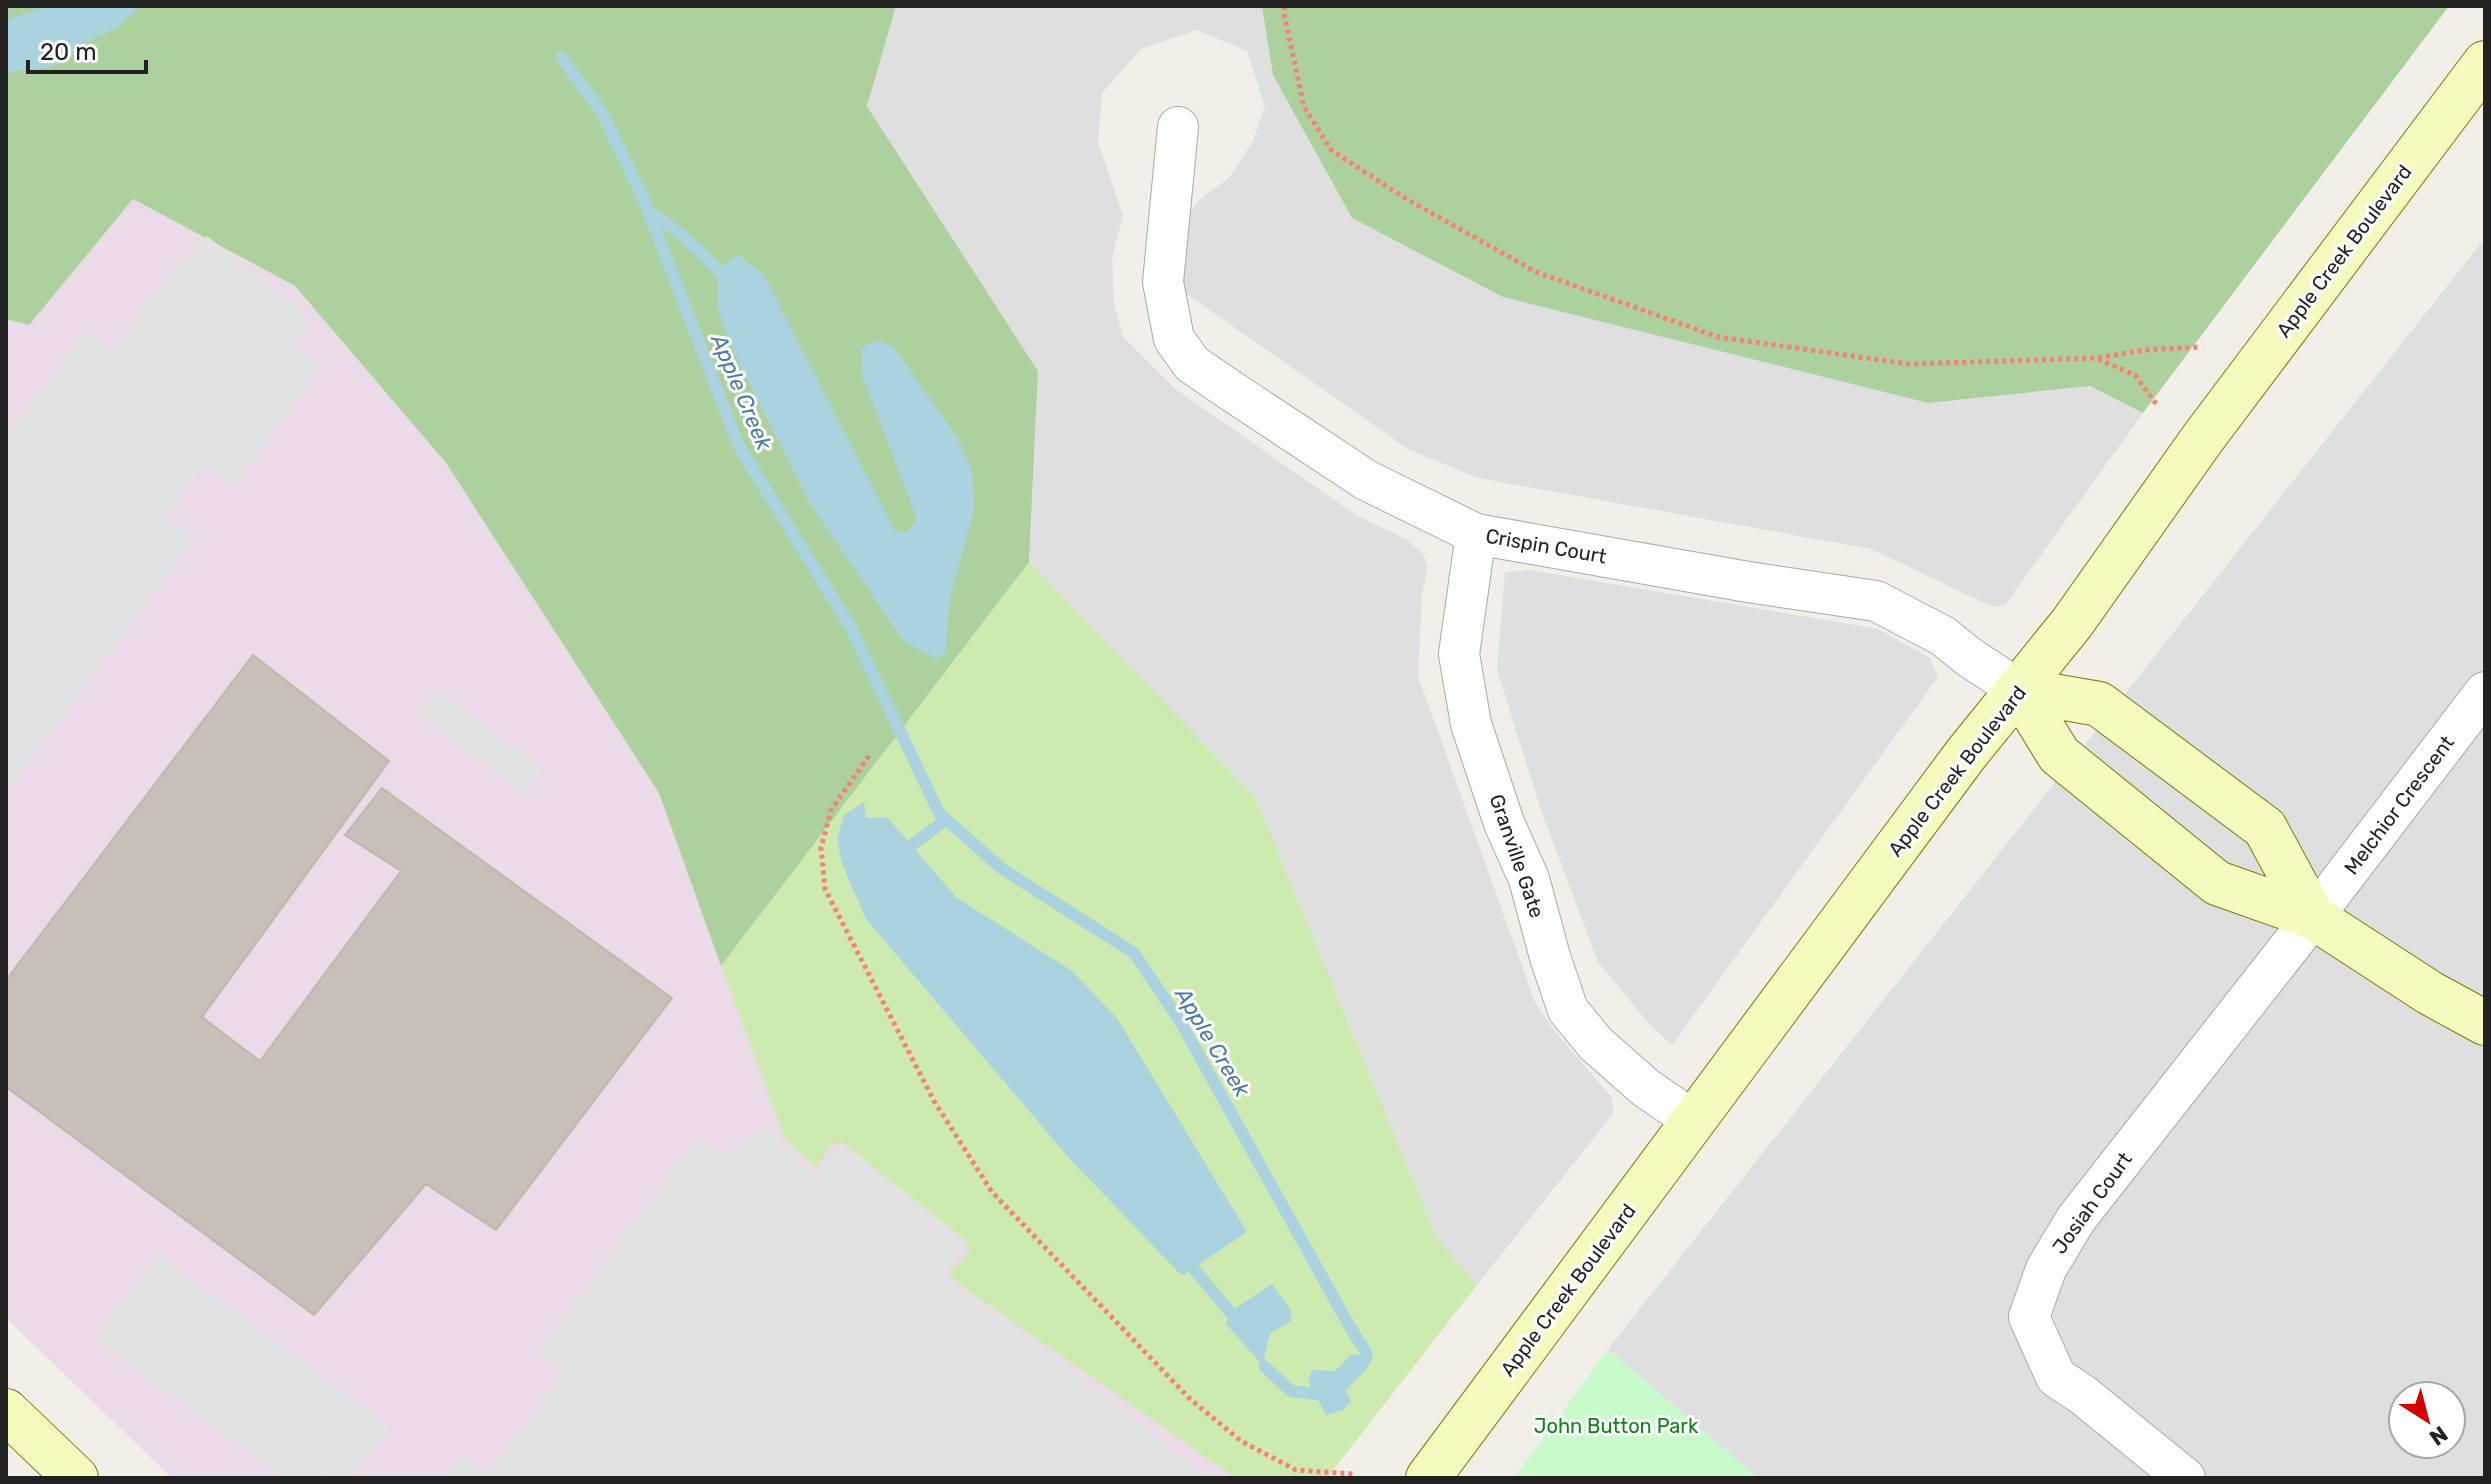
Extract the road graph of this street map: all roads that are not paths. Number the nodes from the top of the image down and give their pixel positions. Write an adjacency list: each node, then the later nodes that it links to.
1 (2485, 63): 4 (main road, Apple Creek Boulevard)
2 (1178, 127): 3 (street, Crispin Court)
3 (1476, 534): 4 (street, Crispin Court); 8 (street, Granville Gate)
4 (2019, 690): 6 (main road); 6 (main road); 8 (main road, Apple Creek Boulevard)
5 (2485, 692): 6 (street, Melchior Crescent)
6 (2313, 917): 7 (main road); 12 (street, Josiah Court)
7 (2485, 1023)
8 (1694, 1121): 11 (main road, Apple Creek Boulevard)
9 (6, 1411): 10 (main road)
10 (76, 1478)
11 (1428, 1478)
12 (2185, 1478)

